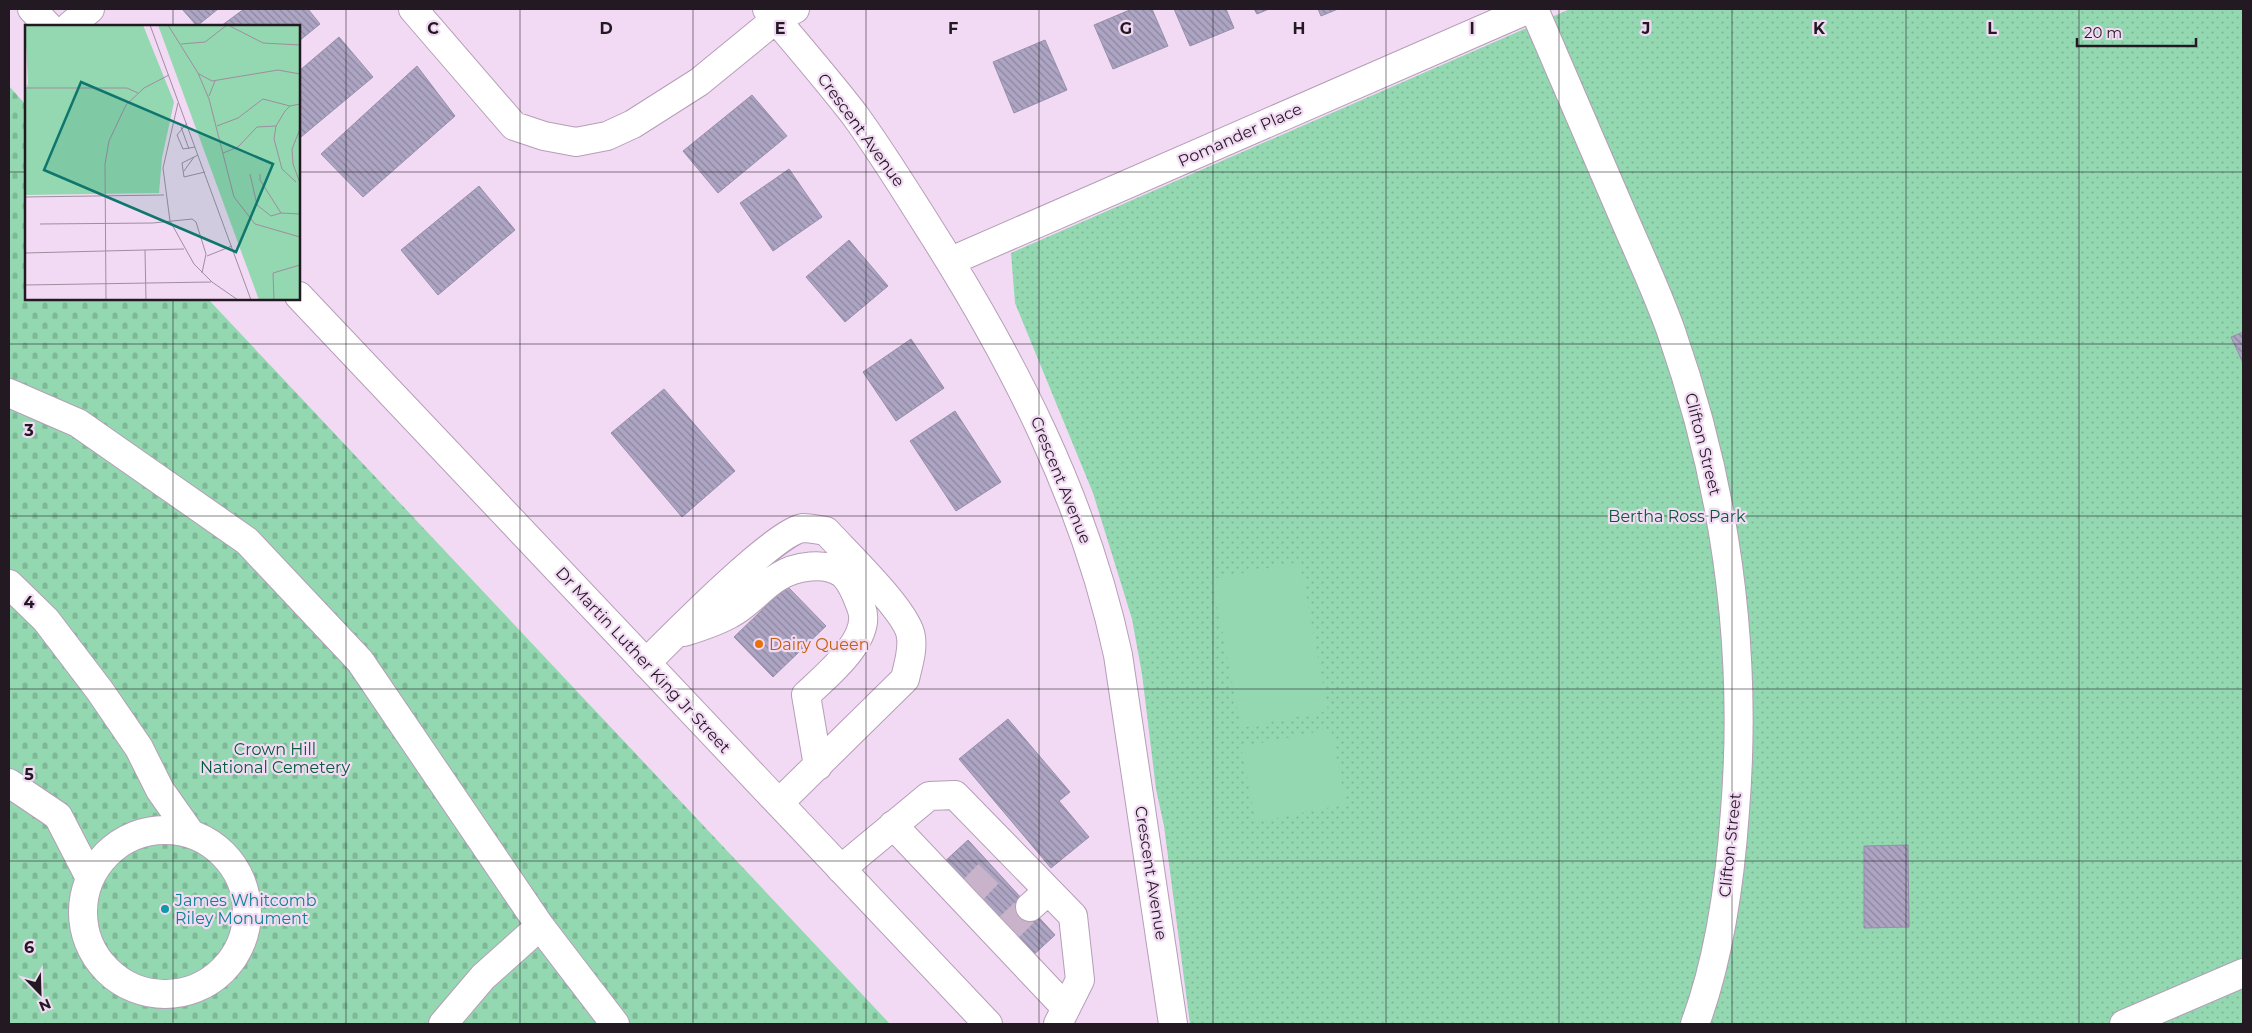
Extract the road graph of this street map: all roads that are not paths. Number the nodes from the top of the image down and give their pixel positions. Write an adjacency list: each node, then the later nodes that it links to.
1 (32, 9): 7 (street)
2 (90, 9): 8 (street)
3 (413, 9): 6 (street)
4 (1529, 9): 9 (street, Pomander Place)
5 (1534, 9): 29 (street, Clifton Street)
6 (780, 12): 9 (street, Crescent Avenue)
7 (47, 25)
8 (71, 25)
9 (950, 261): 28 (street, Crescent Avenue)
10 (300, 297): 14 (street, Dr Martin Luther King Jr Street)
11 (9, 393): 22 (street)
12 (9, 584): 19 (street)
13 (675, 635): 14 (street); 15 (street); 15 (street)
14 (646, 663): 17 (street, Dr Martin Luther King Jr Street)
15 (818, 766): 17 (street)
16 (9, 783): 21 (street)
17 (779, 804): 20 (street, Dr Martin Luther King Jr Street)
18 (893, 825): 20 (street); 24 (street); 24 (street)
19 (191, 834): 21 (street); 21 (street)
20 (841, 870): 27 (street, Dr Martin Luther King Jr Street)
21 (90, 878)
22 (540, 926): 25 (street); 26 (street)
23 (2243, 973): 30 (street)
24 (1062, 1016)
25 (443, 1024)
26 (615, 1024)
27 (988, 1024)
28 (1173, 1024)
29 (1695, 1024)
30 (2124, 1024)

